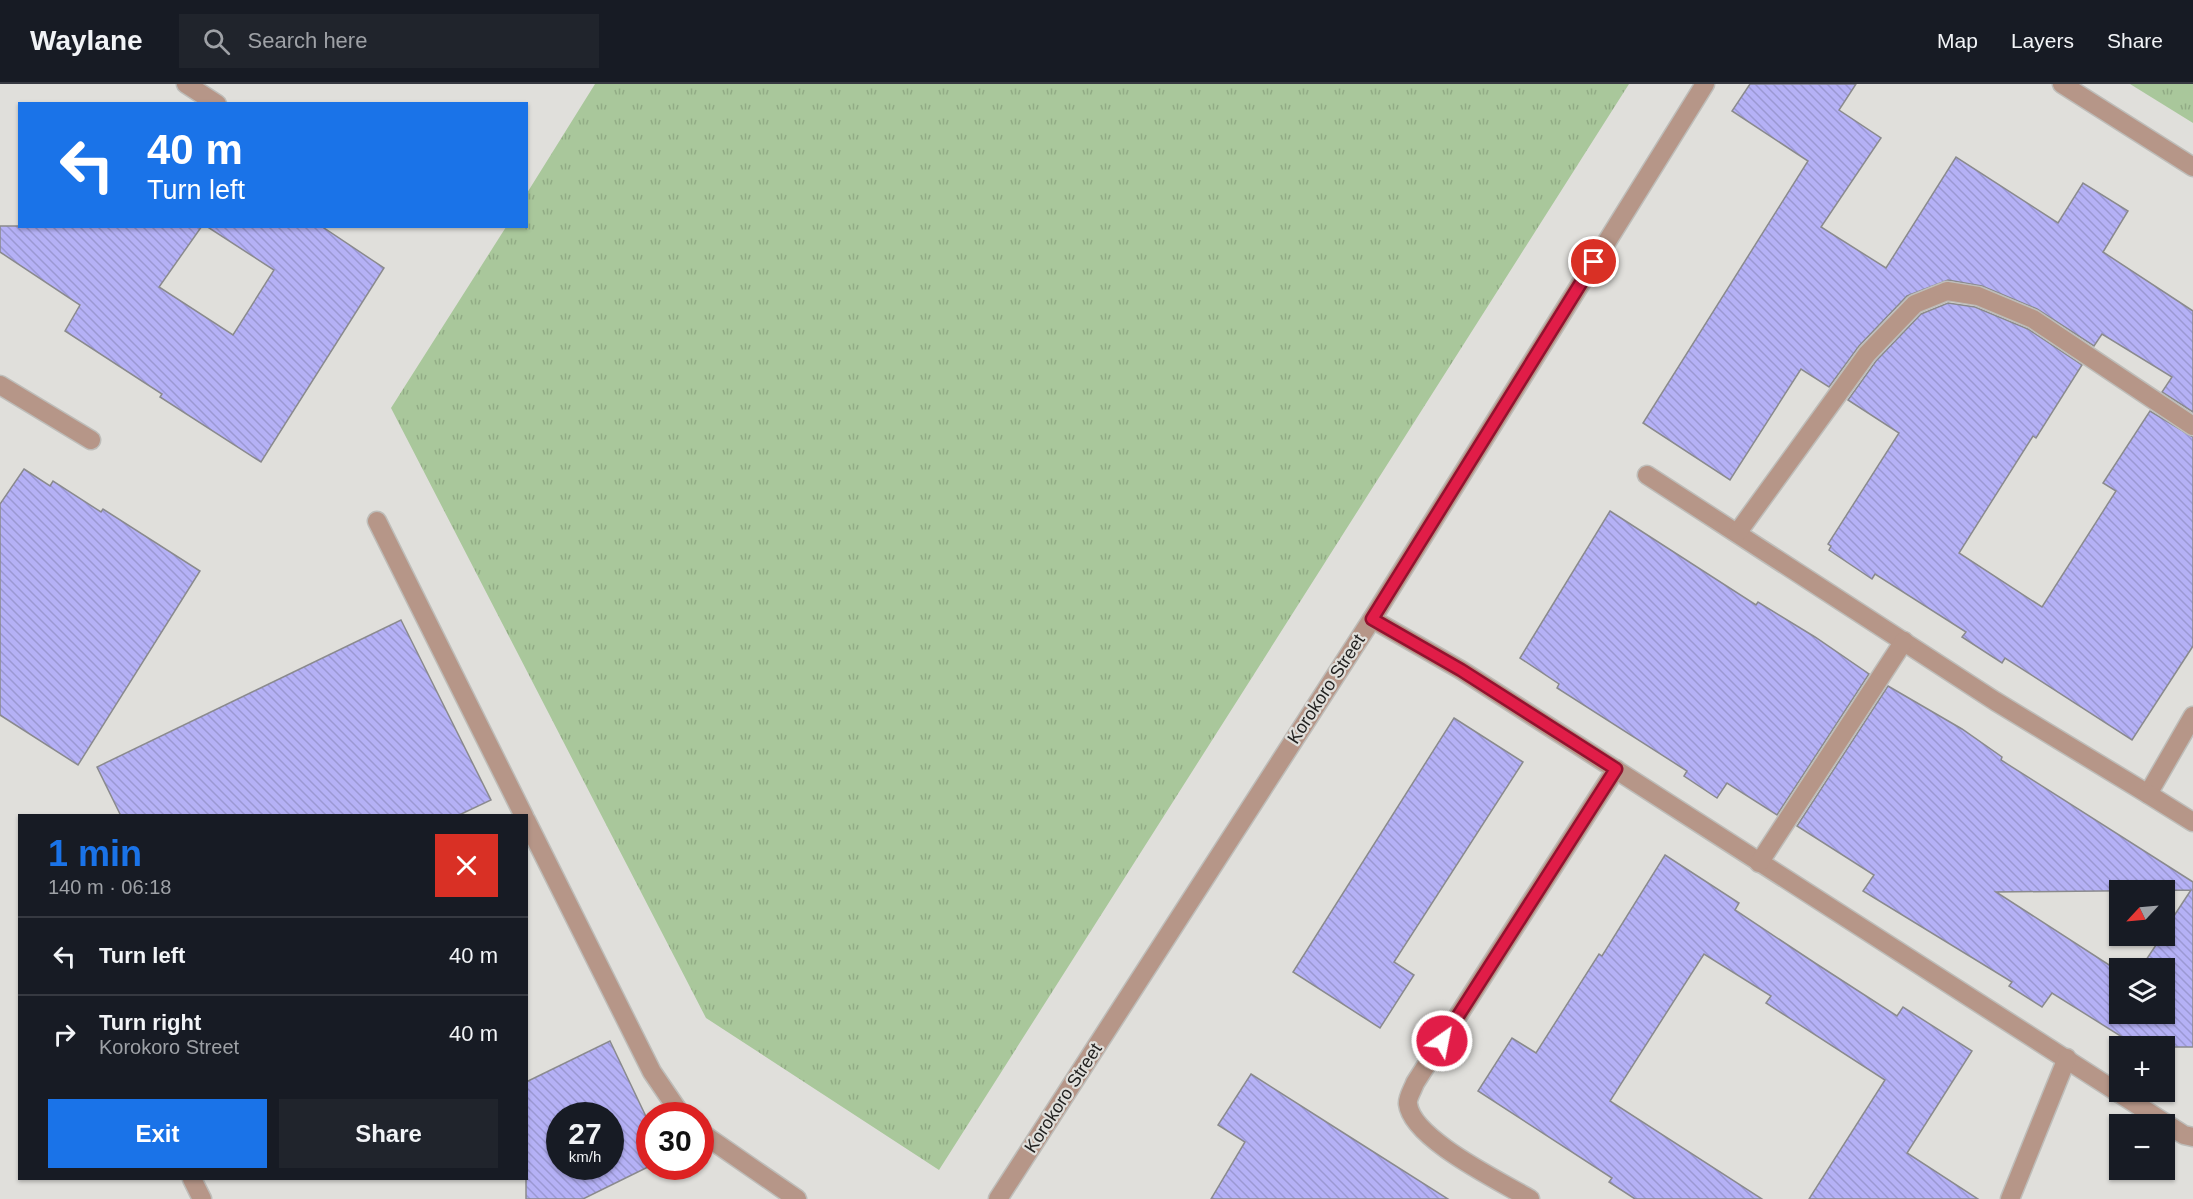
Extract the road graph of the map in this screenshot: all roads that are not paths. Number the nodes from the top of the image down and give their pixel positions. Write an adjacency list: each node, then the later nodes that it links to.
1 (186, 84): 4 (street)
2 (1706, 84): 12 (street, Korokoro Street)
3 (2062, 84): 5 (street)
4 (214, 102)
5 (2193, 167)
6 (0, 385): 8 (street)
7 (2193, 426): 11 (street)
8 (91, 440)
9 (1647, 475): 11 (street)
10 (377, 521): 17 (street)
11 (1738, 532): 13 (street)
12 (1372, 619): 15 (street); 29 (street, Korokoro Street)
13 (1904, 641): 16 (street); 20 (street)
14 (2193, 716): 16 (street)
15 (1616, 769): 20 (street); 30 (street)
16 (2148, 794): 18 (street)
17 (523, 814)
18 (2193, 822)
19 (528, 824): 22 (street)
20 (1759, 863): 21 (street)
21 (2067, 1058): 23 (street); 31 (street)
22 (672, 1102)
23 (2193, 1137)
24 (714, 1143): 26 (street)
25 (192, 1180): 27 (street)
26 (778, 1194): 28 (street)
27 (202, 1199)
28 (797, 1199)
29 (998, 1199)
30 (1530, 1199)
31 (2010, 1199)

